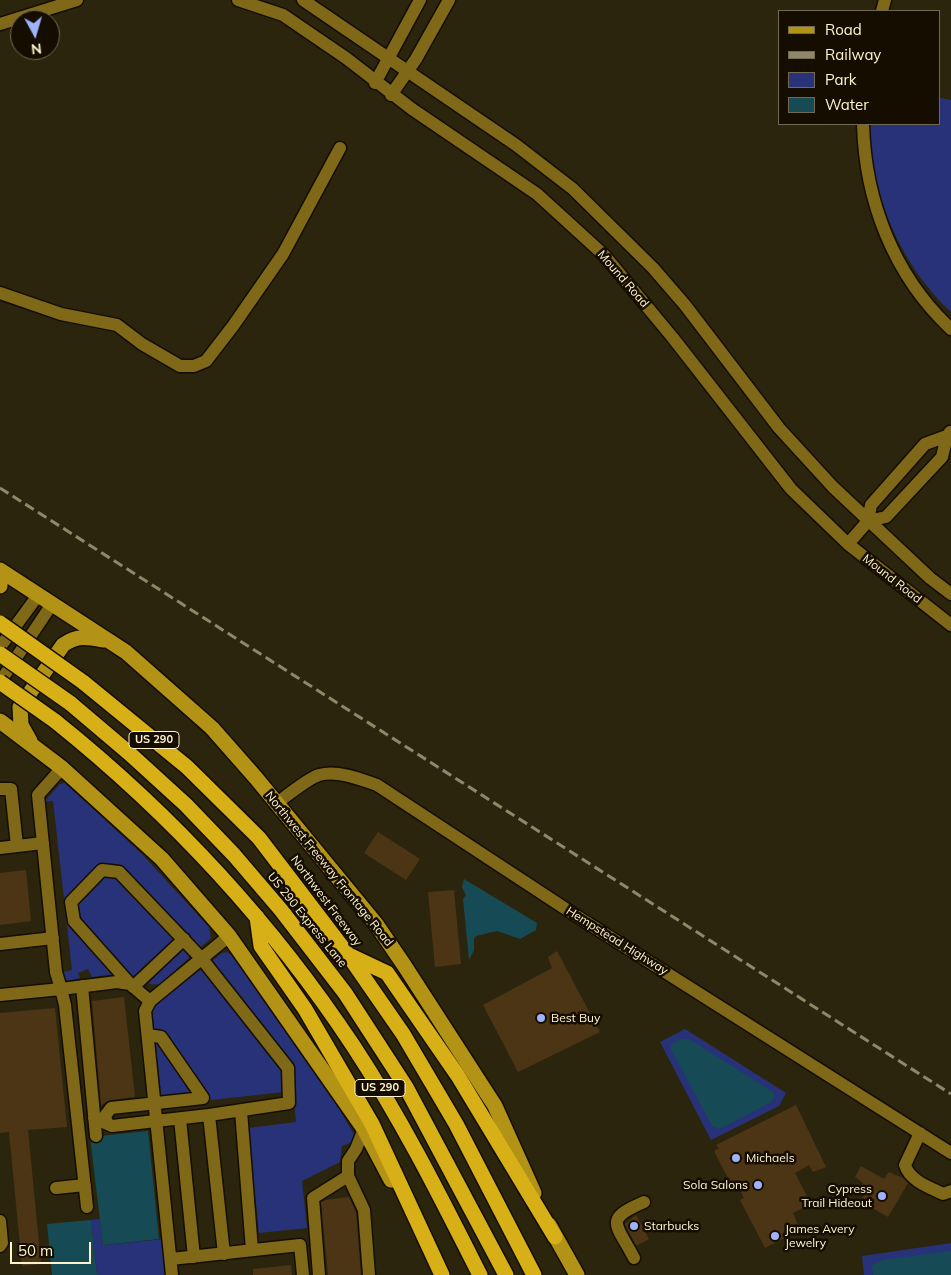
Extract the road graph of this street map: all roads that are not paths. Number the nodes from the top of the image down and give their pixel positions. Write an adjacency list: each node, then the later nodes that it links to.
1 (77, 0): 6 (street)
2 (238, 0): 9 (street, Mound Road)
3 (303, 0): 7 (street, Mound Road)
4 (420, 0): 7 (street)
5 (449, 0): 8 (street)
6 (0, 24)
7 (389, 58): 8 (street, Mound Road); 9 (street)
8 (407, 71): 10 (street); 16 (street, Mound Road)
9 (375, 83): 10 (street, Mound Road)
10 (391, 95): 17 (street, Mound Road)
11 (863, 125): 14 (street)
12 (340, 148): 13 (street)
13 (0, 293)
14 (951, 329)
15 (949, 434): 16 (street); 16 (street)
16 (868, 521): 17 (street); 20 (street, Mound Road)
17 (848, 544): 23 (street, Mound Road)
18 (0, 570): 19 (main road, Northwest Freeway Frontage Road)
19 (39, 594): 21 (main road, Northwest Freeway Frontage Road); 25 (street)
20 (951, 594)
21 (52, 604): 24 (main road, Northwest Freeway Frontage Road); 27 (street)
22 (0, 623): 41 (highway, Northwest Freeway / US 290, bridge)
23 (951, 625)
24 (109, 642): 29 (main road); 32 (main road, Northwest Freeway Frontage Road)
25 (0, 647)
26 (0, 654): 80 (highway, US 290 Express Lane, bridge)
27 (0, 682): 36 (highway, US 290, bridge)
28 (0, 721): 29 (main road)
29 (32, 744): 30 (main road)
30 (62, 768): 33 (street); 37 (main road)
31 (0, 789): 34 (street)
32 (277, 803): 57 (street, Hempstead Highway); 67 (main road, Northwest Freeway Frontage Road)
33 (43, 843): 34 (street); 38 (street)
34 (17, 846): 35 (street)
35 (0, 848)
36 (257, 916): 78 (highway); 79 (highway, US 290)
37 (229, 936): 42 (street); 56 (main road)
38 (53, 938): 40 (street); 45 (street)
39 (184, 940): 42 (street); 44 (street); 44 (street)
40 (0, 944)
41 (349, 956): 67 (highway); 81 (highway, Northwest Freeway / US 290)
42 (202, 959): 47 (street); 50 (street)
43 (82, 986): 44 (street); 45 (street); 52 (street)
44 (131, 986): 47 (street)
45 (61, 989): 46 (street); 61 (street)
46 (0, 995)
47 (150, 1001): 48 (street)
48 (148, 1035): 49 (street); 49 (street)
49 (155, 1102): 54 (street); 55 (street)
50 (240, 1111): 51 (street); 69 (street)
51 (209, 1115): 53 (street); 70 (street)
52 (94, 1118): 55 (street); 58 (street)
53 (180, 1119): 54 (street); 71 (street)
54 (157, 1121): 55 (street); 73 (street)
55 (107, 1123)
56 (364, 1129): 60 (street); 78 (main road)
57 (920, 1133): 59 (street, Hempstead Highway); 63 (street)
58 (96, 1136)
59 (951, 1153)
60 (348, 1176): 76 (street); 77 (street)
61 (85, 1184): 62 (street); 65 (street)
62 (56, 1188)
63 (951, 1191)
64 (644, 1202): 72 (street)
65 (87, 1207)
66 (0, 1221): 68 (street)
67 (555, 1237): 82 (main road, Northwest Freeway Frontage Road)
68 (0, 1246)
69 (252, 1250): 70 (street); 75 (street)
70 (224, 1254): 71 (street)
71 (194, 1257): 73 (street)
72 (634, 1258)
73 (171, 1259): 74 (street)
74 (172, 1275)
75 (303, 1275)
76 (319, 1275)
77 (369, 1275)
78 (441, 1275)
79 (480, 1275)
80 (506, 1275)
81 (534, 1275)
82 (577, 1275)

